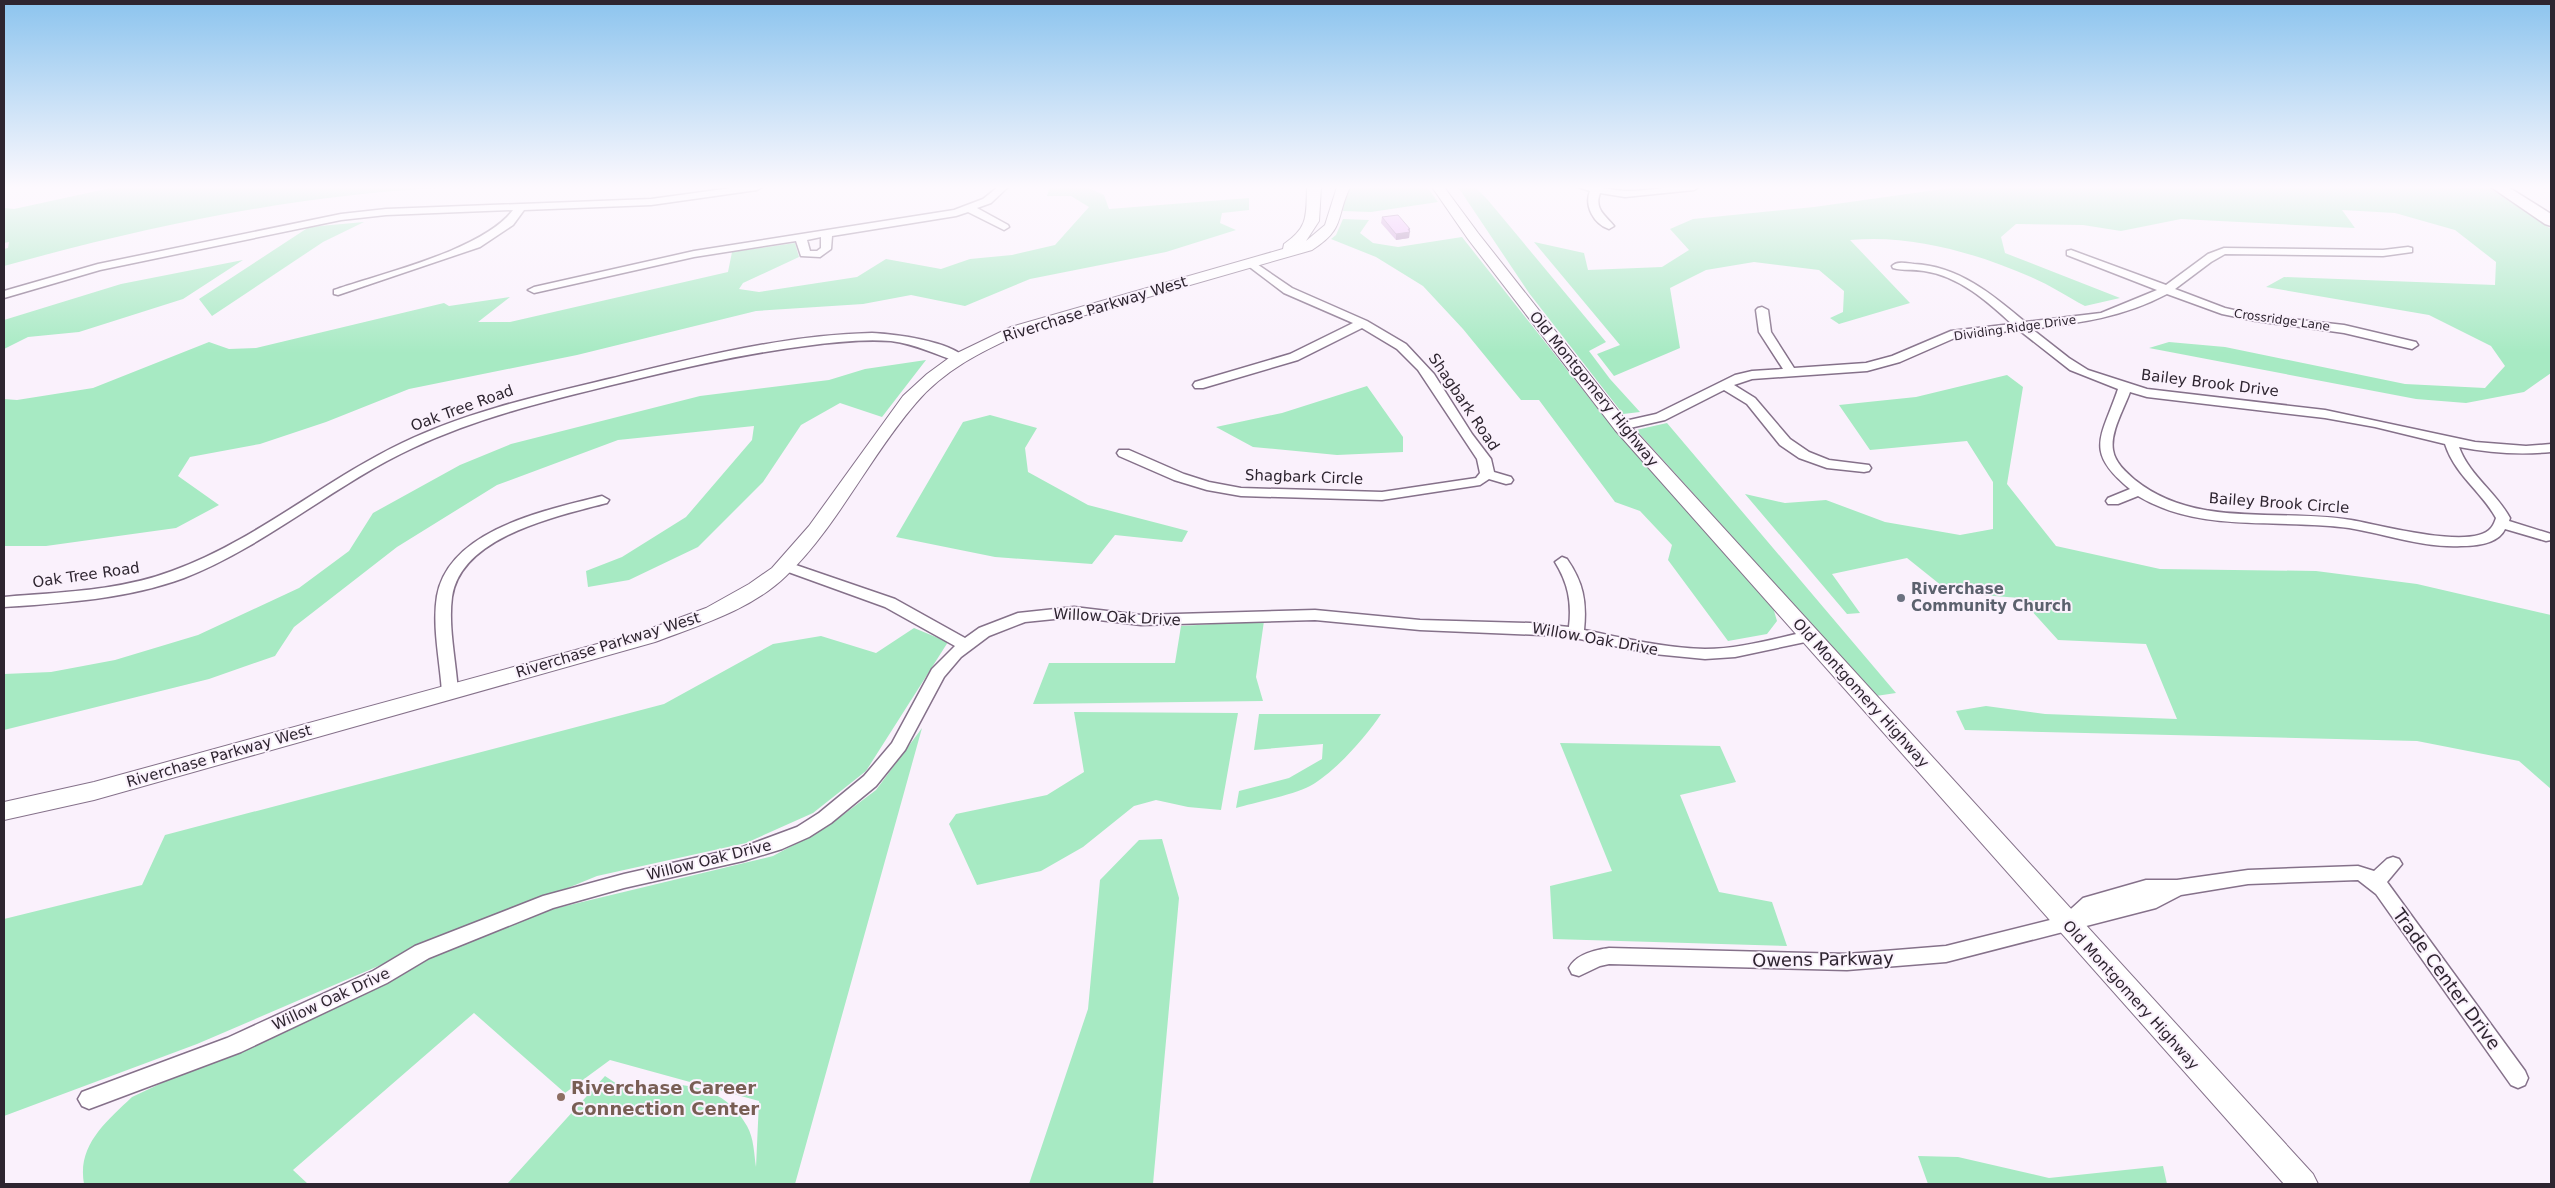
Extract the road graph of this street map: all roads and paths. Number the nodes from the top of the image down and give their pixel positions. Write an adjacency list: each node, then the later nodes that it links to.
1 (214, 242): 16 (street)
2 (480, 242): 15 (street)
3 (771, 242): 13 (street)
4 (802, 242): 5 (street)
5 (826, 242)
6 (1297, 242): 11 (street, Riverchase Parkway West)
7 (1314, 242): 11 (street, Riverchase Parkway West)
8 (1478, 242): 26 (street, Old Montgomery Highway)
9 (2408, 250): 14 (street, Dividing Ridge Drive)
10 (2072, 253): 14 (street, Crossridge Lane)
11 (1250, 263): 18 (street, Shagbark Road); 21 (street, Riverchase Parkway West)
12 (1897, 266): 19 (street, Bailey Brook Drive)
13 (534, 290)
14 (2164, 290): 19 (street, Dividing Ridge Drive); 20 (street, Crossridge Lane)
15 (338, 292)
16 (4, 295)
17 (1762, 310): 22 (street)
18 (1363, 323): 23 (street); 31 (street, Shagbark Road)
19 (2022, 326): 22 (street, Dividing Ridge Drive); 25 (street, Bailey Brook Drive)
20 (2412, 345)
21 (959, 358): 39 (street, Riverchase Parkway West); 40 (street, Oak Tree Road)
22 (1790, 371): 24 (street, Dividing Ridge Drive)
23 (1199, 385)
24 (1724, 385): 26 (street, Dividing Ridge Drive); 30 (street)
25 (2125, 387): 27 (street, Bailey Brook Drive); 33 (street, Bailey Brook Circle)
26 (1621, 426): 42 (street, Old Montgomery Highway)
27 (2451, 442): 28 (street, Bailey Brook Drive); 36 (street)
28 (2551, 448)
29 (1124, 453): 31 (street, Shagbark Circle)
30 (1864, 468)
31 (1487, 474): 32 (street)
32 (1506, 480)
33 (2140, 490): 35 (street); 36 (street, Bailey Brook Circle)
34 (602, 500): 44 (street)
35 (2113, 500)
36 (2503, 524): 37 (street)
37 (2546, 537)
38 (1562, 562): 41 (street)
39 (785, 566): 43 (street); 44 (street, Riverchase Parkway West)
40 (4, 602)
41 (1576, 634): 42 (street, Willow Oak Drive); 43 (street, Willow Oak Drive)
42 (1810, 636): 48 (street, Old Montgomery Highway)
43 (964, 644): 51 (street, Willow Oak Drive)
44 (450, 692): 45 (street, Riverchase Parkway West)
45 (4, 811)
46 (2393, 864): 47 (street)
47 (2376, 882): 48 (street); 50 (street, Trade Center Drive)
48 (2067, 923): 49 (street, Owens Parkway); 52 (street, Old Montgomery Highway)
49 (1578, 968)
50 (2518, 1078)
51 (89, 1099)
52 (2303, 1184)

